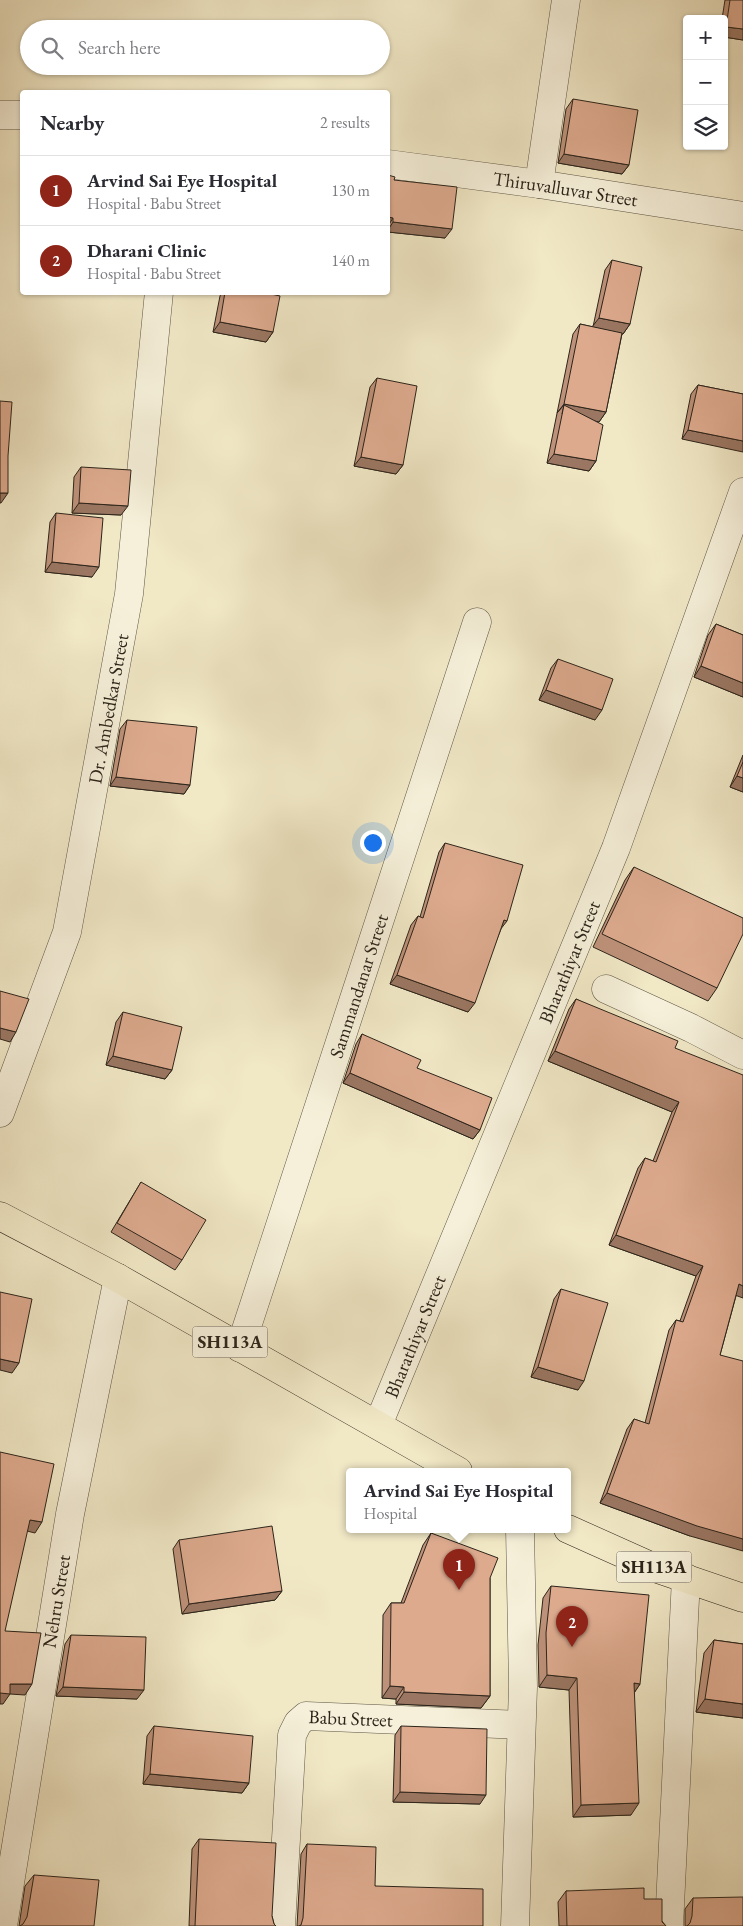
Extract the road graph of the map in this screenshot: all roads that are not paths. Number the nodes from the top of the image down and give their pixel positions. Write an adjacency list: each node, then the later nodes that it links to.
1 (566, 0): 5 (street)
2 (0, 115): 3 (street)
3 (20, 115)
4 (390, 164): 5 (street, Thiruvalluvar Street)
5 (539, 184): 6 (street, Thiruvalluvar Street)
6 (743, 216)
7 (159, 295): 12 (street, Dr. Ambedkar Street)
8 (743, 492): 16 (street, Bharathiyar Street)
9 (477, 622): 15 (street, Sammandanar Street)
10 (606, 989): 11 (street)
11 (739, 1053)
12 (0, 1112)
13 (0, 1216): 14 (main road, SH113A)
14 (118, 1278): 15 (main road, SH113A); 23 (street, Nehru Street)
15 (240, 1348): 16 (main road, SH113A)
16 (378, 1425): 17 (main road, SH113A)
17 (453, 1468)
18 (571, 1530): 20 (main road, SH113A)
19 (520, 1533): 22 (street)
20 (686, 1578): 21 (main road, SH113A); 26 (street)
21 (743, 1598)
22 (521, 1725): 24 (street, Babu Street); 25 (street)
23 (3, 1926)
24 (281, 1926)
25 (514, 1926)
26 (669, 1926)

